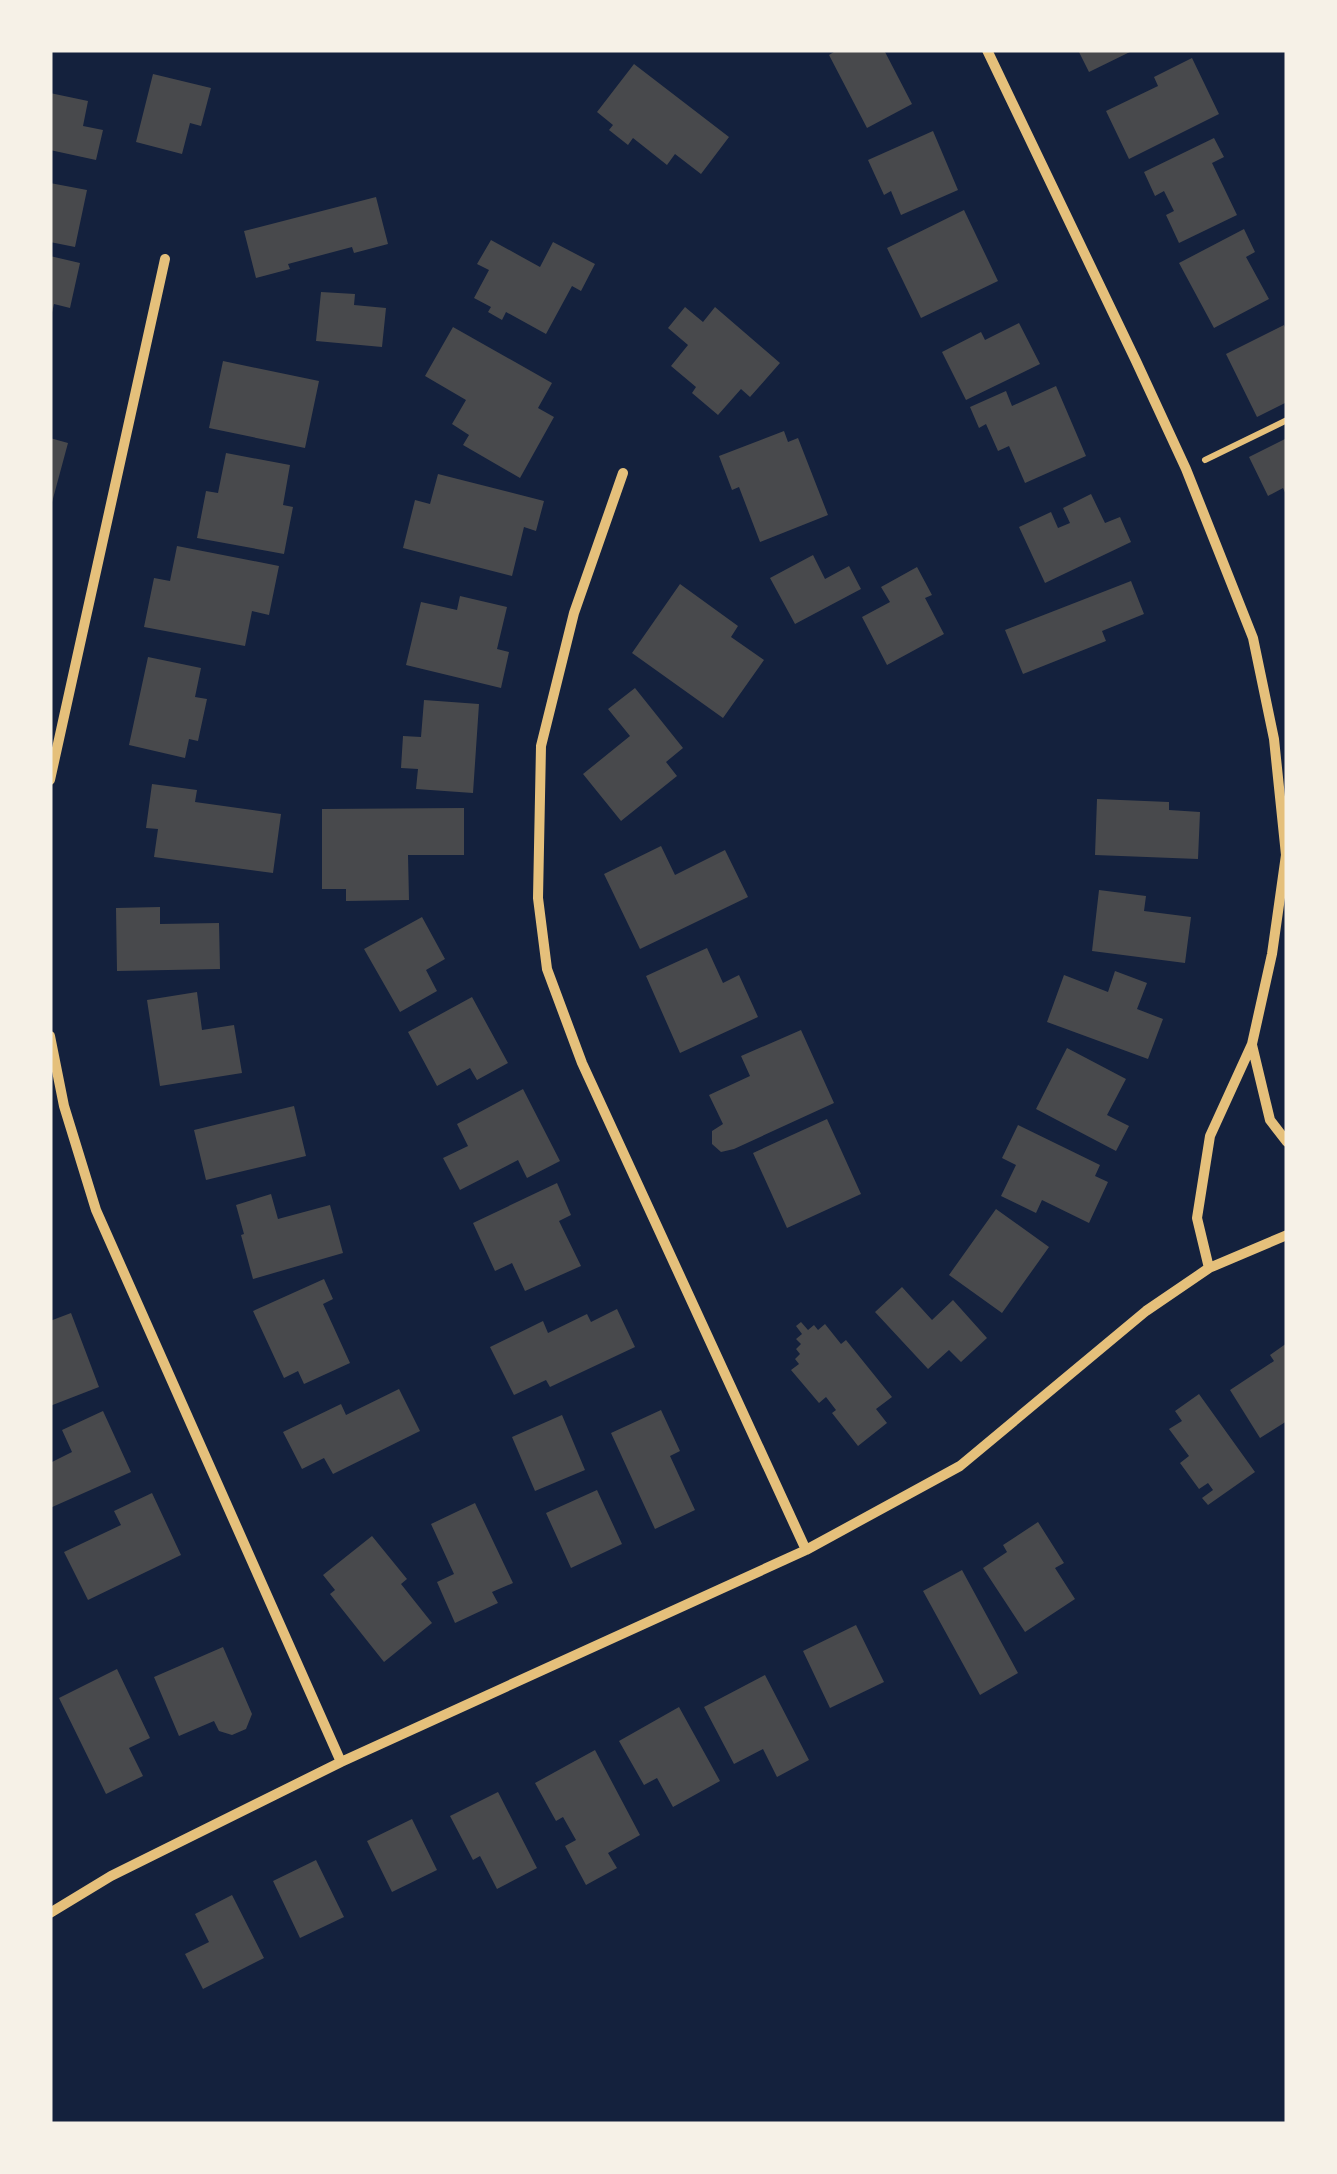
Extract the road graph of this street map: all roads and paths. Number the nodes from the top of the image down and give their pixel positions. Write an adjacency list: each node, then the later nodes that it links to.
1 (987, 50): 4 (street)
2 (166, 259): 6 (street)
3 (1287, 420): 4 (path)
4 (1186, 469): 8 (street)
5 (623, 473): 12 (street)
6 (50, 780)
7 (50, 1036): 13 (street)
8 (1252, 1044): 9 (street); 11 (street)
9 (1287, 1142)
10 (1287, 1236): 11 (street)
11 (1209, 1268): 12 (street)
12 (806, 1550): 13 (street)
13 (341, 1762): 14 (street)
14 (50, 1913)

